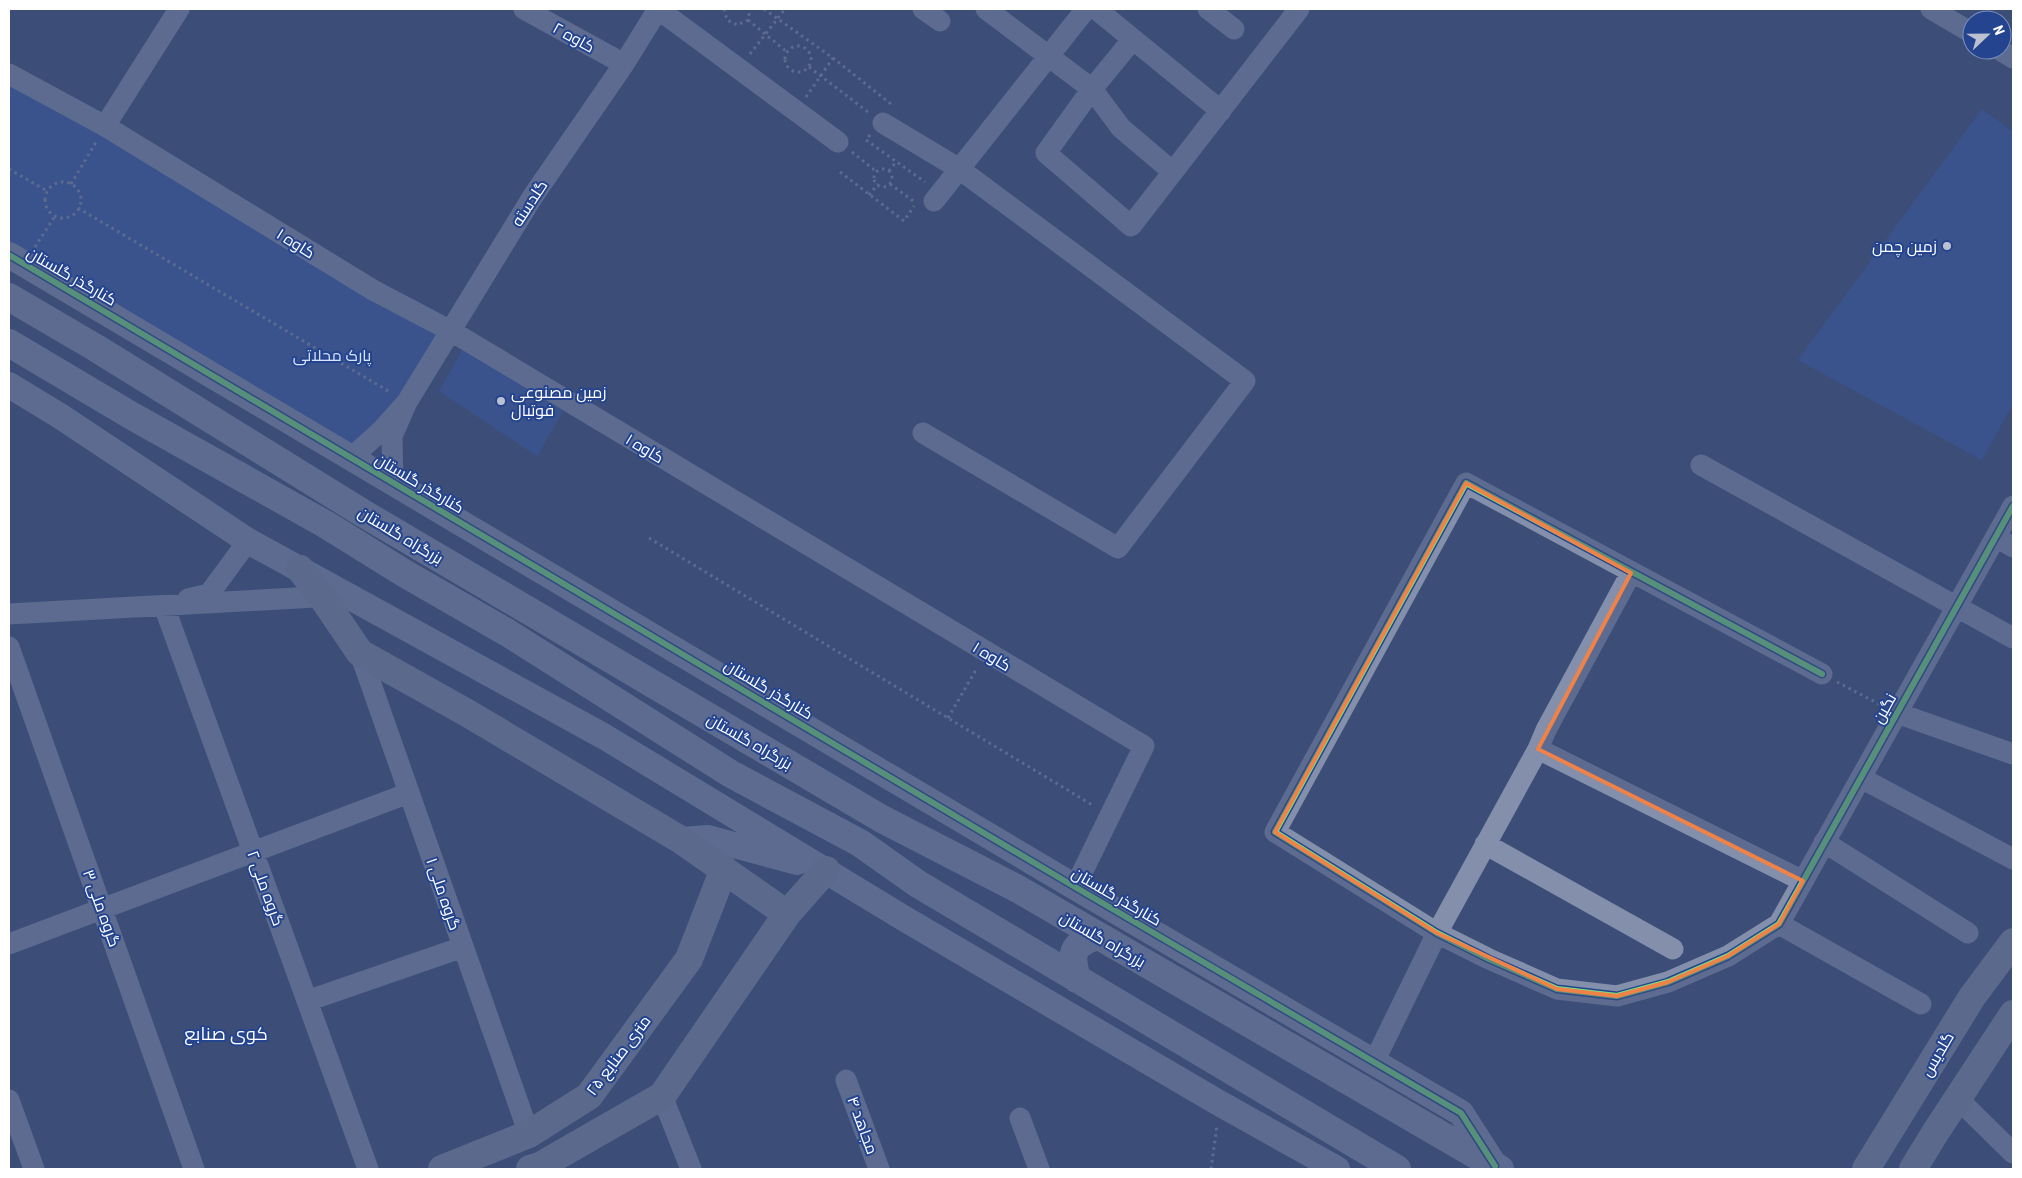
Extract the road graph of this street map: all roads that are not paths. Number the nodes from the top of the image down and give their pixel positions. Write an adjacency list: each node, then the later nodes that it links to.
1 (179, 9): 21 (street)
2 (524, 9): 16 (street, کاوه ۲)
3 (923, 9): 11 (street)
4 (986, 9): 15 (street)
5 (1086, 9): 15 (street)
6 (1096, 9): 14 (street)
7 (1208, 9): 13 (street)
8 (1299, 9): 19 (street)
9 (1931, 9): 12 (street)
10 (667, 12): 16 (street, گلدسته); 22 (street)
11 (940, 22)
12 (1962, 27)
13 (1234, 29)
14 (1133, 39): 18 (street); 19 (street)
15 (1049, 56): 18 (street); 23 (street)
16 (624, 64): 28 (street, گلدسته)
17 (9, 74): 21 (street, کاوه ۱)
18 (1092, 89): 24 (street); 24 (street)
19 (1221, 111): 24 (street)
20 (883, 123): 23 (street)
21 (105, 126): 28 (street, کاوه ۱)
22 (838, 142)
23 (958, 168): 25 (street); 32 (street)
24 (1173, 172)
25 (925, 197)
26 (17, 260): 33 (street, کنارگذر گلستان)
27 (9, 297): 65 (highway, بزرگراه گلستان)
28 (451, 331): 31 (street, گلدسته); 62 (street, کاوه ۱)
29 (9, 342): 74 (highway, بزرگراه گلستان)
30 (9, 385): 37 (street)
31 (407, 402): 33 (street); 35 (street)
32 (923, 433)
33 (351, 458): 35 (street, کنارگذر گلستان)
34 (1701, 465): 43 (street)
35 (393, 483): 62 (street, کنارگذر گلستان)
36 (2013, 506): 38 (street, نگین)
37 (248, 541): 39 (street); 42 (street)
38 (2005, 542): 43 (street, نگین)
39 (300, 569): 41 (main road)
40 (1631, 573): 48 (street); 50 (street); 67 (street)
41 (335, 596): 42 (street); 47 (main road); 60 (street)
42 (164, 606): 44 (street); 57 (street, گروه ملی ۲)
43 (1957, 606): 45 (street); 49 (street, نگین)
44 (9, 614)
45 (2013, 638)
46 (9, 647): 63 (street, گروه ملی ۳)
47 (360, 653): 53 (street, گروه ملی ۱); 54 (main road)
48 (1822, 674)
49 (1897, 713): 51 (street); 52 (street, نگین)
50 (1538, 749): 56 (street); 61 (street)
51 (2013, 754)
52 (1860, 778): 55 (street, نگین); 58 (street)
53 (409, 793): 57 (street); 72 (street, گروه ملی ۱)
54 (681, 840): 59 (main road); 60 (street)
55 (1824, 842): 61 (street, نگین); 68 (street)
56 (1485, 844): 67 (street); 73 (street)
57 (253, 852): 63 (street); 76 (street, گروه ملی ۲)
58 (2013, 859)
59 (724, 869): 64 (main road); 85 (main road, ۲۵ متری صنایع)
60 (826, 870): 64 (main road); 87 (street)
61 (1802, 881): 66 (street, نگین)
62 (1075, 887): 79 (street, کنارگذر گلستان)
63 (102, 909): 71 (street); 91 (street, گروه ملی ۳)
64 (787, 914): 81 (main road)
65 (1062, 916): 69 (highway, بزرگراه گلستان); 74 (highway)
66 (1778, 924): 67 (street); 77 (street)
67 (1437, 933): 79 (street)
68 (1968, 933)
69 (1096, 936): 75 (highway); 89 (highway, بزرگراه گلستان)
70 (2013, 942): 98 (main road, گلدیس)
71 (9, 944)
72 (463, 947): 76 (street); 85 (street, گروه ملی ۱)
73 (1673, 949)
74 (1040, 956): 75 (highway, بزرگراه گلستان)
75 (1077, 978): 97 (highway, بزرگراه گلستان)
76 (307, 1001): 92 (street, گروه ملی ۲)
77 (1921, 1004)
78 (2013, 1014): 82 (main road)
79 (1374, 1062): 89 (street, کنارگذر گلستان)
80 (846, 1080): 95 (street, مجاهد ۴)
81 (662, 1096): 88 (main road); 94 (street)
82 (1958, 1098): 86 (street); 99 (main road)
83 (9, 1100): 90 (street)
84 (1020, 1118): 96 (street)
85 (528, 1134): 88 (main road); 93 (main road, ۲۵ متری صنایع)
86 (2013, 1153)
87 (1323, 1166)
88 (535, 1168)
89 (1498, 1168)
90 (34, 1169)
91 (194, 1169)
92 (368, 1169)
93 (442, 1169)
94 (690, 1169)
95 (879, 1169)
96 (1038, 1169)
97 (1397, 1169)
98 (1866, 1169)
99 (1913, 1169)

